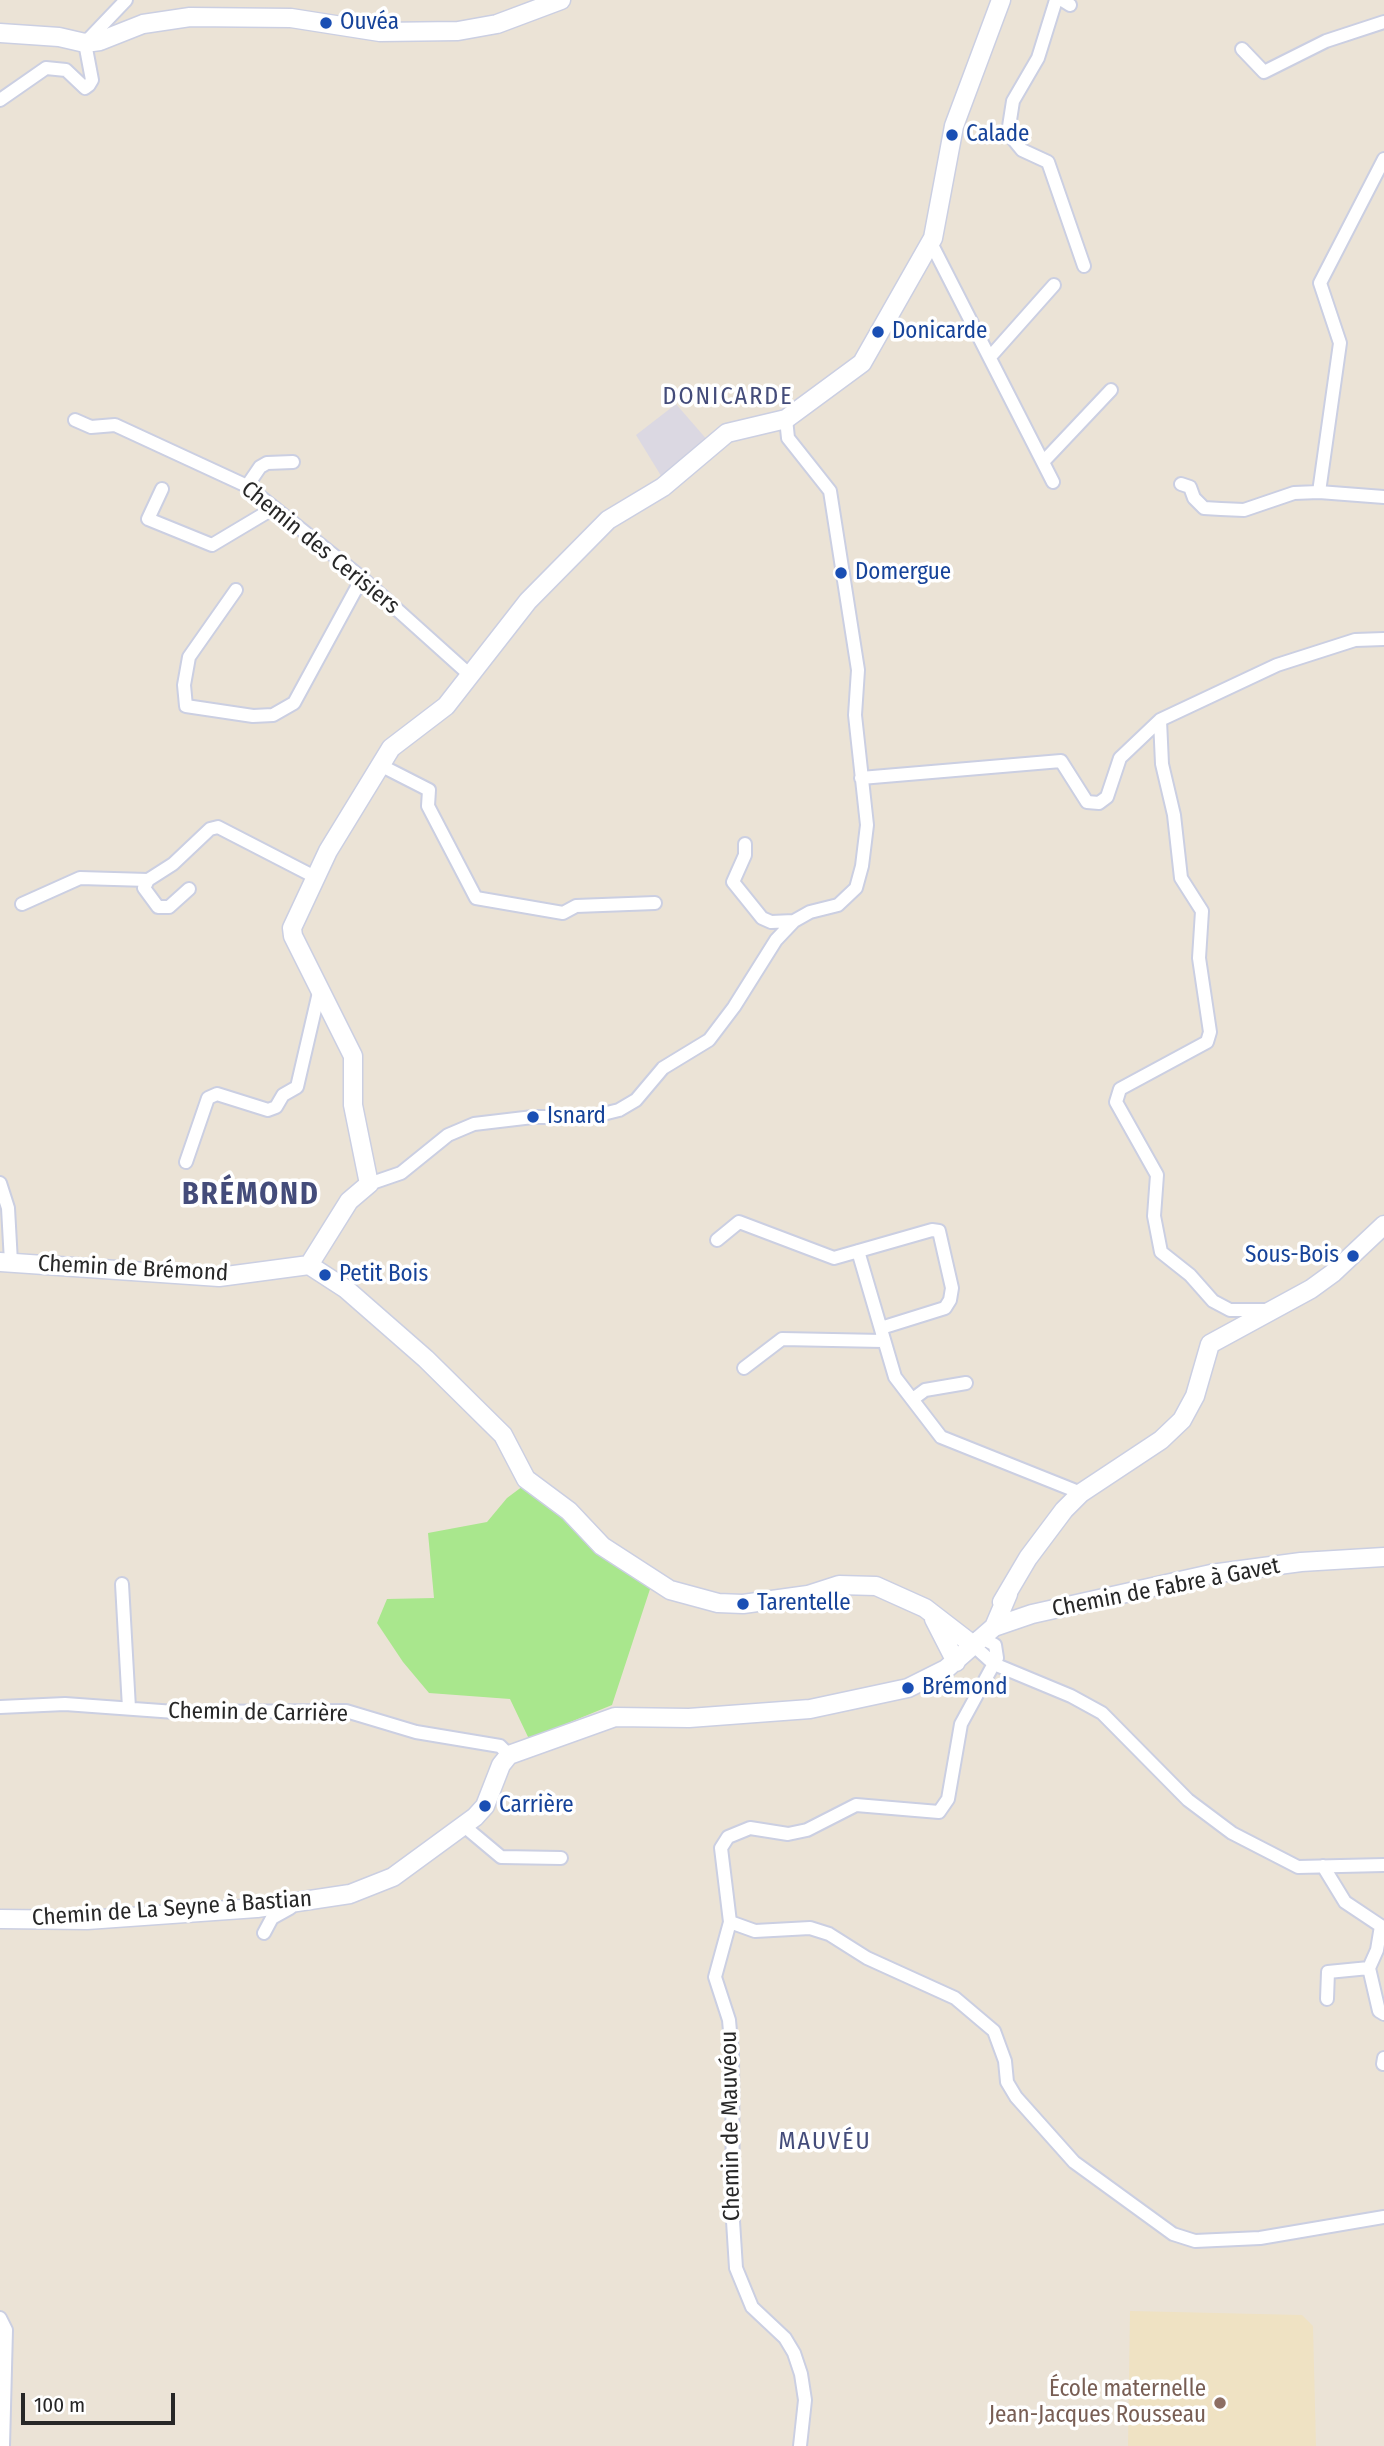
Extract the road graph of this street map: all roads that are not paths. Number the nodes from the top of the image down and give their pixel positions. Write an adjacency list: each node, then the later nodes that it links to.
1 (126, 0): 7 (street)
2 (561, 0): 7 (street)
3 (1001, 0): 11 (street)
4 (1056, 0): 12 (street)
5 (1384, 22): 8 (street)
6 (0, 33): 7 (street)
7 (86, 43): 9 (street)
8 (1242, 49)
9 (0, 100)
10 (1384, 159): 24 (street)
11 (931, 243): 14 (street); 16 (street)
12 (1084, 266)
13 (1054, 285): 14 (street)
14 (990, 357): 19 (street)
15 (1111, 390): 19 (street)
16 (786, 419): 30 (street); 33 (street)
17 (75, 420): 22 (street, Chemin des Cerisiers)
18 (293, 462): 22 (street)
19 (1043, 462): 20 (street)
20 (1053, 482)
21 (1181, 484): 24 (street)
22 (247, 486): 26 (street, Chemin des Cerisiers)
23 (162, 489): 26 (street)
24 (1319, 492): 25 (street)
25 (1384, 497)
26 (274, 508): 27 (street, Chemin des Cerisiers)
27 (362, 578): 28 (street); 30 (street, Chemin des Cerisiers)
28 (236, 590)
29 (1384, 639): 31 (street)
30 (471, 676): 32 (street)
31 (1160, 720): 33 (street); 50 (street)
32 (380, 765): 35 (street); 38 (street)
33 (861, 778): 40 (street)
34 (745, 844): 40 (street)
35 (315, 877): 36 (street); 41 (street)
36 (148, 880): 37 (street); 39 (street)
37 (189, 889)
38 (654, 902)
39 (22, 904)
40 (794, 921): 44 (street)
41 (320, 988): 42 (street); 44 (street)
42 (186, 1162)
43 (0, 1183): 48 (street)
44 (369, 1184): 49 (street)
45 (1384, 1225): 50 (street)
46 (717, 1240): 47 (street)
47 (858, 1251): 51 (street); 51 (street)
48 (6, 1262): 49 (street, Chemin de Brémond)
49 (309, 1265): 58 (street)
50 (1277, 1310): 55 (street)
51 (882, 1334): 52 (street); 54 (street)
52 (744, 1368)
53 (965, 1382): 54 (street)
54 (913, 1399): 55 (street)
55 (1081, 1493): 59 (street)
56 (1384, 1557): 59 (street, Chemin de Fabre à Gavet)
57 (122, 1584): 63 (street)
58 (925, 1608): 59 (street); 60 (street)
59 (987, 1629): 60 (street); 61 (street)
60 (956, 1662): 64 (street)
61 (994, 1664): 68 (street); 72 (street, Chemin de Mauvéou)
62 (0, 1707): 63 (street, Chemin de Carrière)
63 (129, 1709): 64 (street, Chemin de Carrière)
64 (509, 1755): 65 (street, Chemin de La Seyne à Bastian)
65 (464, 1826): 66 (street); 69 (street, Chemin de La Seyne à Bastian)
66 (561, 1858)
67 (1384, 1865): 68 (street)
68 (1323, 1866): 73 (street)
69 (301, 1903): 70 (street, Chemin de La Seyne à Bastian); 70 (street)
70 (257, 1908): 71 (street, Chemin de La Seyne à Bastian)
71 (0, 1919)
72 (730, 1922): 77 (street); 80 (street, Chemin de Mauvéou)
73 (1382, 1927): 74 (street)
74 (1369, 1968): 75 (street); 76 (street)
75 (1327, 1999)
76 (1384, 2014)
77 (1384, 2217)
78 (0, 2318): 79 (street)
79 (3, 2446)
80 (800, 2446)

